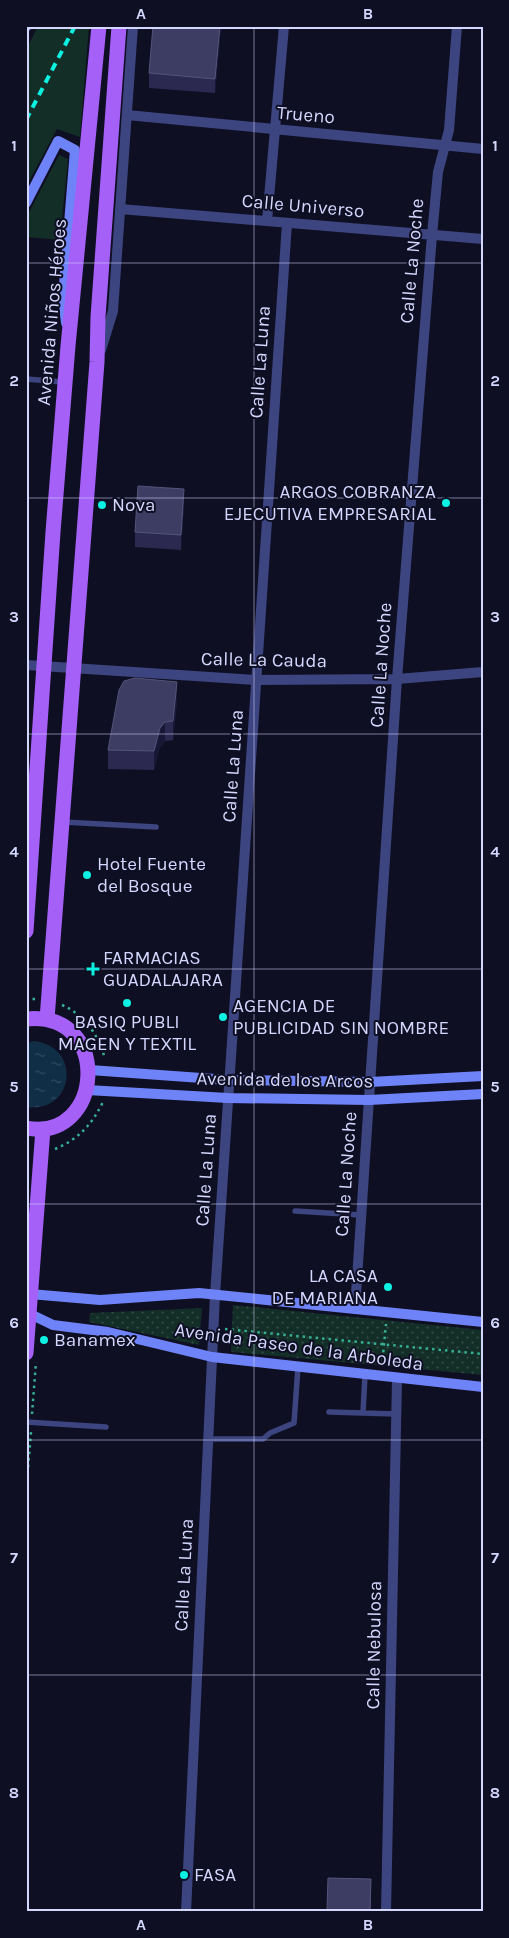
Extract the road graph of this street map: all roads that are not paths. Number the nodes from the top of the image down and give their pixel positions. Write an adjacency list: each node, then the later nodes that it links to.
1 (99, 26): 16 (main road, Avenida Niños Héroes)
2 (119, 26): 17 (main road)
3 (133, 26): 6 (street)
4 (284, 26): 7 (street)
5 (457, 26): 8 (street, Calle La Noche)
6 (127, 115): 7 (street, Trueno); 11 (street)
7 (275, 130): 8 (street, Trueno); 12 (street)
8 (445, 145): 9 (street, Trueno); 14 (street, Calle La Noche)
9 (483, 149)
10 (26, 203): 16 (street)
11 (120, 209): 12 (street, Calle Universo); 17 (street)
12 (267, 221): 13 (street, Calle Universo)
13 (286, 223): 14 (street, Calle Universo); 25 (street, Calle La Luna)
14 (432, 235): 15 (street, Calle Universo); 24 (street, Calle La Noche)
15 (483, 239)
16 (68, 346): 19 (main road, Avenida Niños Héroes)
17 (97, 362): 22 (main road)
18 (26, 379): 19 (lane)
19 (66, 382): 21 (main road, Avenida Niños Héroes)
20 (26, 665): 21 (street, Calle La Cauda)
21 (45, 666): 22 (street, Calle La Cauda); 28 (main road, Avenida Niños Héroes)
22 (73, 668): 25 (street, Calle La Cauda); 26 (main road)
23 (483, 672): 24 (street, Calle La Cauda)
24 (397, 679): 25 (street, Calle La Cauda); 34 (street, Calle La Noche)
25 (256, 680): 33 (street, Calle La Luna)
26 (62, 821): 27 (lane); 30 (main road)
27 (156, 827)
28 (26, 931)
29 (26, 1019): 30 (main road)
30 (47, 1020): 31 (main road)
31 (90, 1070): 33 (street, Avenida de los Arcos); 35 (main road)
32 (483, 1076): 34 (street, Avenida de los Arcos)
33 (229, 1080): 34 (street, Avenida de los Arcos); 37 (street, Calle La Luna)
34 (370, 1082): 38 (street, Calle La Noche)
35 (87, 1090): 37 (street, Avenida de los Arcos); 40 (main road)
36 (483, 1094): 38 (street, Avenida de los Arcos)
37 (228, 1098): 38 (street, Avenida de los Arcos); 44 (street, Calle La Luna)
38 (369, 1100): 42 (street, Calle La Noche)
39 (26, 1128): 40 (main road)
40 (42, 1129): 43 (main road)
41 (296, 1211): 42 (lane)
42 (361, 1215): 45 (street, Calle La Noche)
43 (28, 1293): 44 (street, Avenida Paseo de la Arboleda); 46 (main road)
44 (215, 1295): 45 (street, Avenida Paseo de la Arboleda); 49 (street, Calle La Luna)
45 (355, 1309): 47 (street, Avenida Paseo de la Arboleda)
46 (28, 1313): 48 (main road); 49 (street, Avenida Paseo de la Arboleda)
47 (483, 1322)
48 (26, 1353)
49 (212, 1357): 50 (street, Avenida Paseo de la Arboleda); 59 (street, Calle La Luna)
50 (298, 1366): 51 (street, Avenida Paseo de la Arboleda); 59 (lane)
51 (365, 1375): 52 (street, Avenida Paseo de la Arboleda); 55 (lane)
52 (397, 1379): 53 (street, Avenida Paseo de la Arboleda); 56 (street, Calle Nebulosa)
53 (483, 1387)
54 (329, 1412): 55 (lane)
55 (363, 1413): 56 (lane)
56 (396, 1414): 61 (street, Calle Nebulosa)
57 (26, 1422): 58 (lane)
58 (106, 1427)
59 (208, 1439): 60 (street, Calle La Luna)
60 (186, 1912)
61 (386, 1912)

